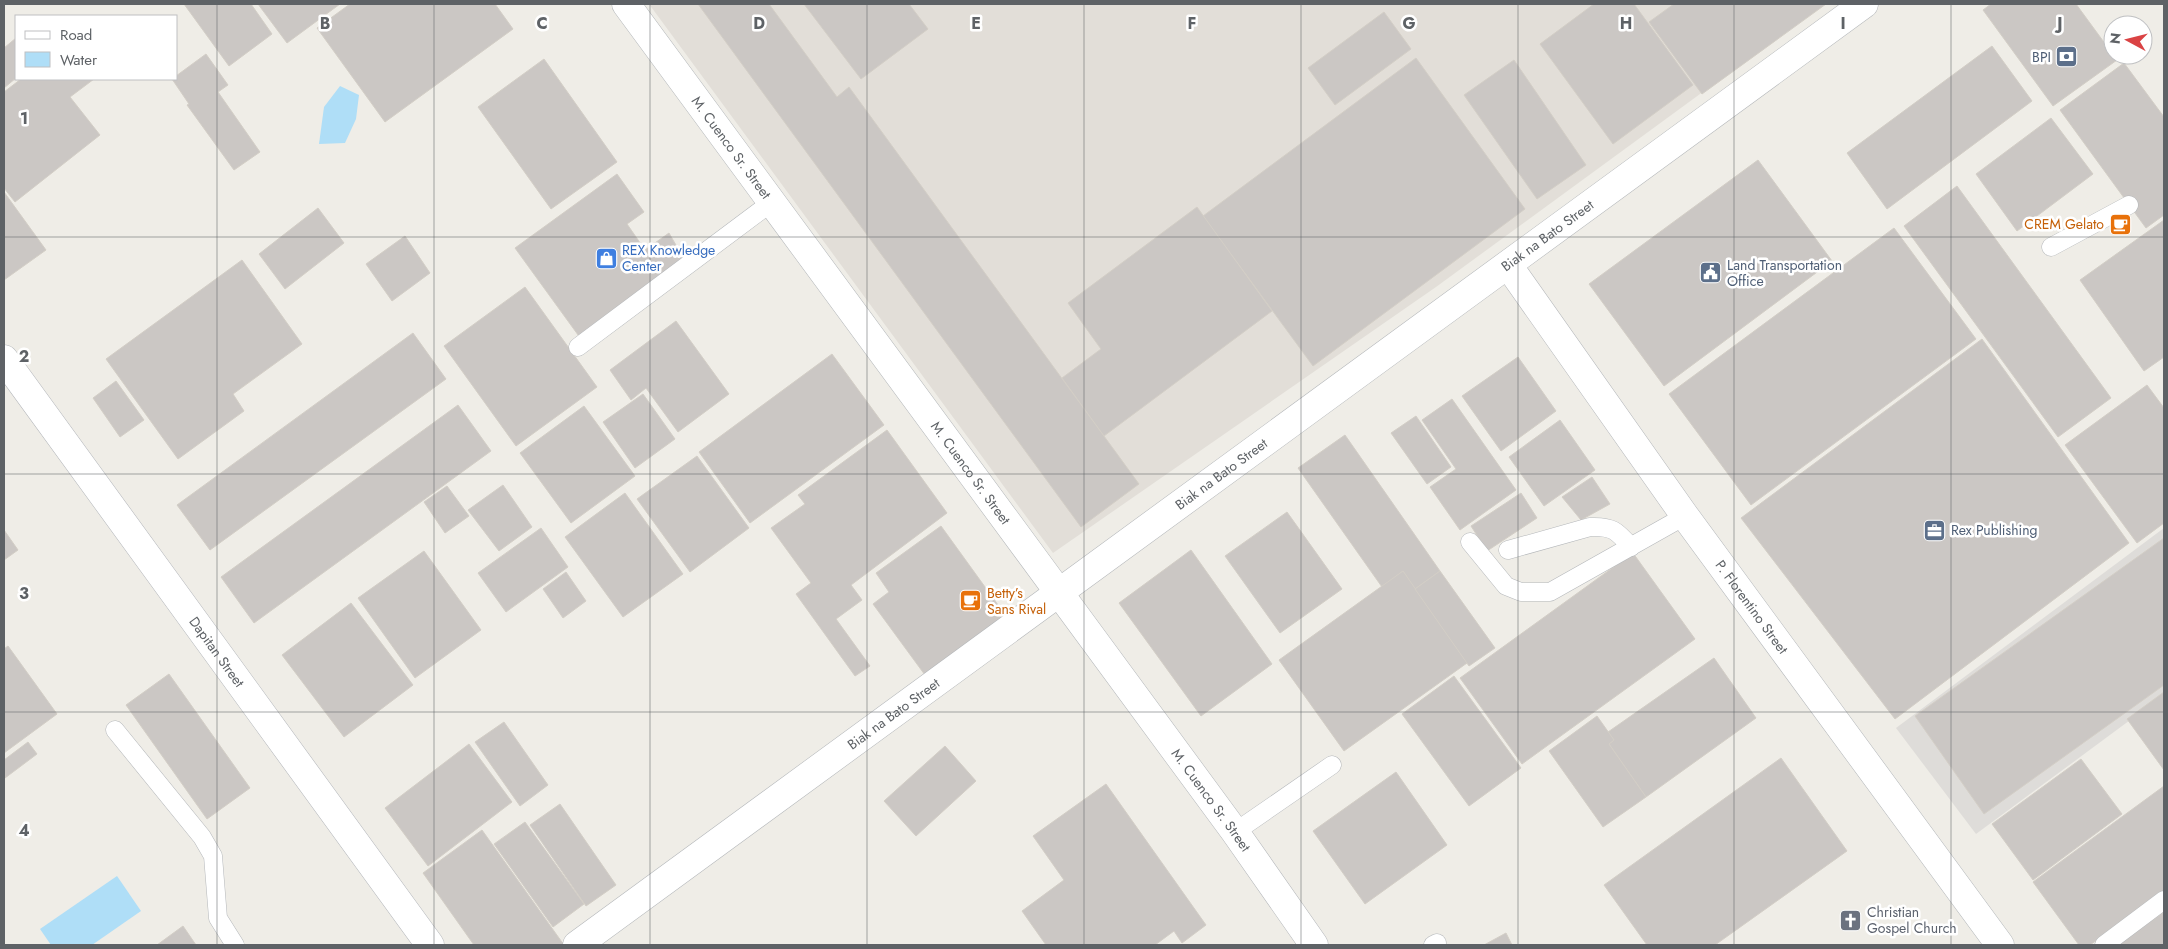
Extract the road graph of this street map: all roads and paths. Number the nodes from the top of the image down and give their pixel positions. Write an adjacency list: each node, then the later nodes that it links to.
1 (626, 4): 3 (street, M. Cuenco Sr. Street)
2 (1864, 4): 6 (street, Biak na Bato Street)
3 (772, 202): 7 (lane); 13 (street, M. Cuenco Sr. Street)
4 (2129, 205): 5 (lane)
5 (2051, 247)
6 (1508, 265): 9 (street, P. Florentino Street); 13 (street, Biak na Bato Street)
7 (578, 347)
8 (4, 359): 19 (street, Dapitan Street)
9 (1686, 516): 11 (lane); 22 (street, P. Florentino Street)
10 (1470, 542): 11 (lane)
11 (1631, 547): 12 (lane)
12 (1508, 550)
13 (1058, 592): 16 (street, M. Cuenco Sr. Street); 20 (street, Biak na Bato Street)
14 (115, 730): 18 (lane)
15 (1332, 765): 16 (lane)
16 (1235, 832): 21 (street, M. Cuenco Sr. Street)
17 (2164, 900): 23 (lane)
18 (235, 945)
19 (430, 945)
20 (577, 945)
21 (1314, 945)
22 (2000, 945)
23 (2104, 945)

